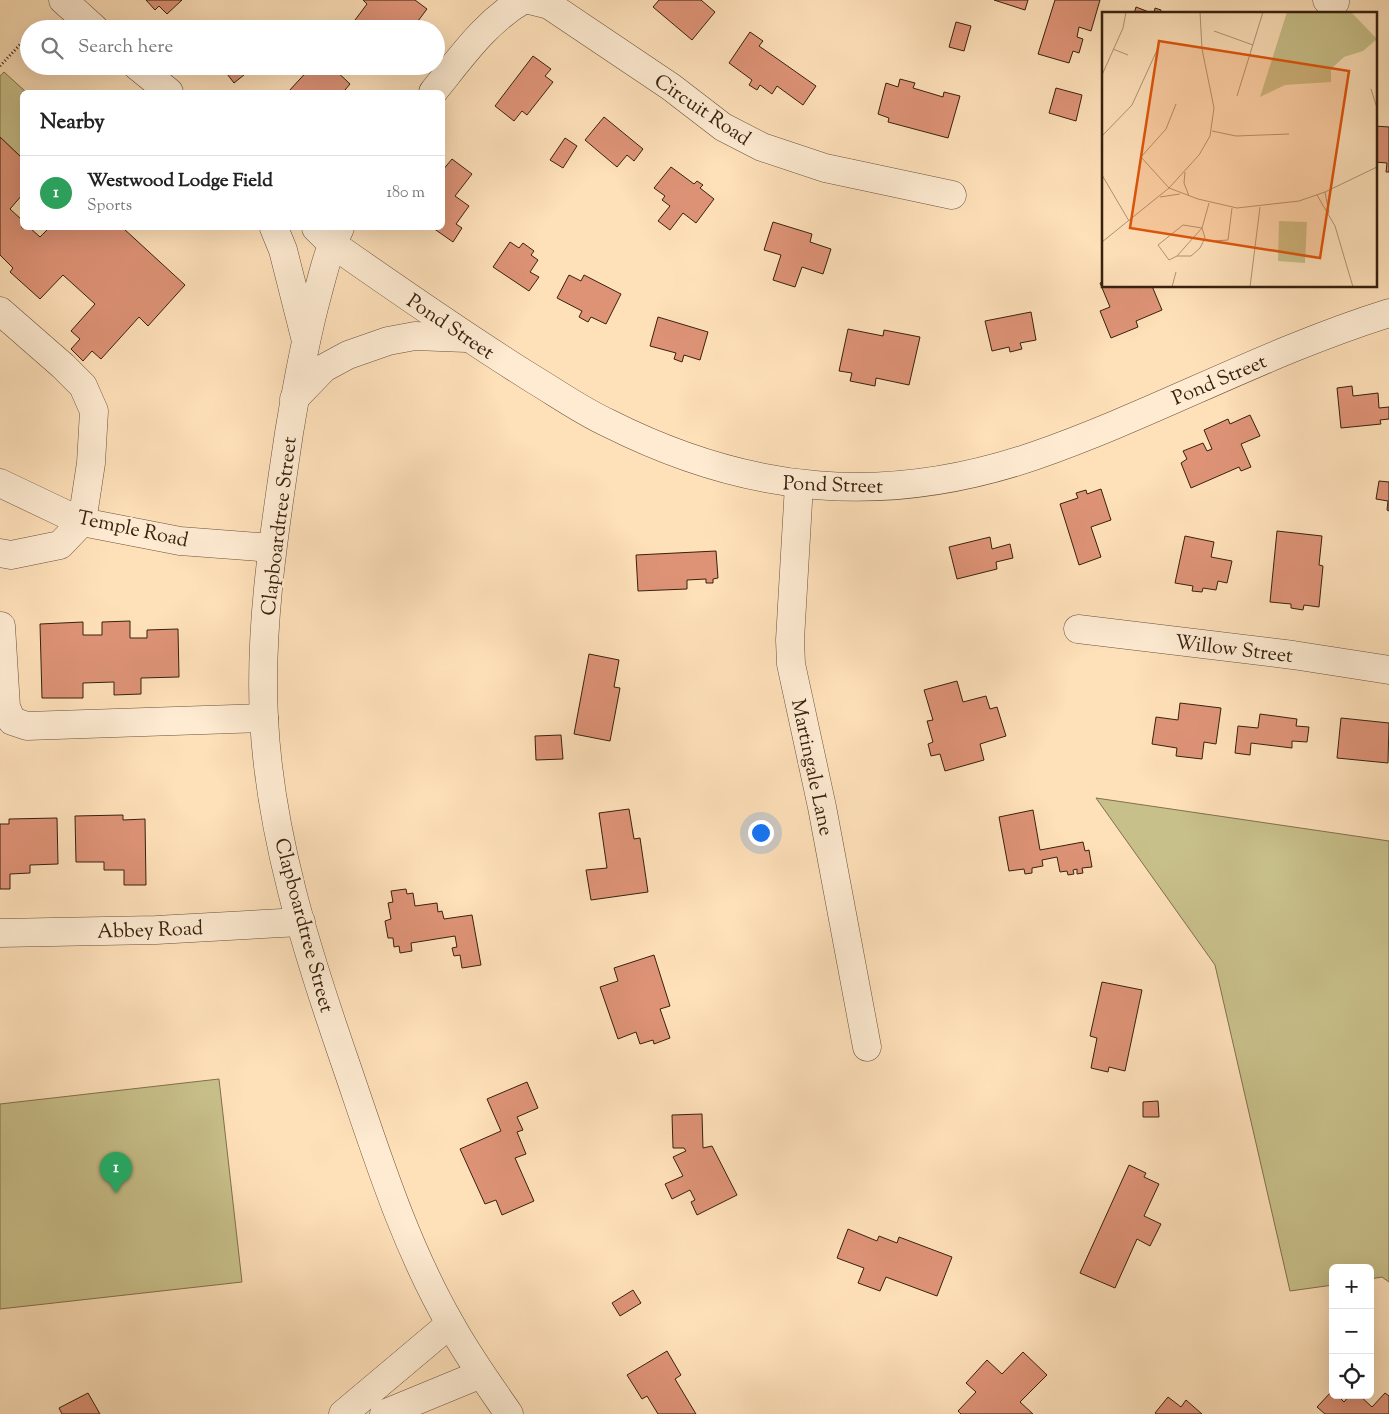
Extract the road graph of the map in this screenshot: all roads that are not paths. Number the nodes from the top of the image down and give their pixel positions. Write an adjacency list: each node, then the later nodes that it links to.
1 (523, 0): 7 (street)
2 (529, 0): 8 (street, Circuit Road)
3 (56, 11): 4 (street)
4 (76, 20)
5 (148, 75): 6 (street)
6 (167, 90)
7 (435, 90)
8 (952, 195)
9 (275, 230): 13 (street)
10 (329, 233): 13 (street, Clapboardtree Street); 14 (street, Pond Street)
11 (0, 311): 18 (street)
12 (1389, 313): 17 (street, Pond Street)
13 (306, 338): 15 (street, Clapboardtree Street)
14 (466, 338): 15 (street); 17 (street, Pond Street)
15 (294, 399): 19 (street, Clapboardtree Street)
16 (0, 483): 18 (street, Temple Road)
17 (799, 485): 27 (street, Martingale Lane)
18 (82, 522): 19 (street, Temple Road); 20 (street)
19 (272, 548): 24 (street, Clapboardtree Street)
20 (0, 553)
21 (2, 626): 24 (street)
22 (1078, 629): 23 (street, Willow Street)
23 (1389, 670)
24 (264, 718): 25 (street, Clapboardtree Street)
25 (301, 922): 26 (street, Abbey Road); 28 (street, Clapboardtree Street)
26 (0, 933)
27 (867, 1047)
28 (450, 1324): 29 (street, Clapboardtree Street); 30 (street)
29 (481, 1374): 31 (street); 32 (street, Clapboardtree Street)
30 (343, 1414)
31 (384, 1414)
32 (509, 1414)

